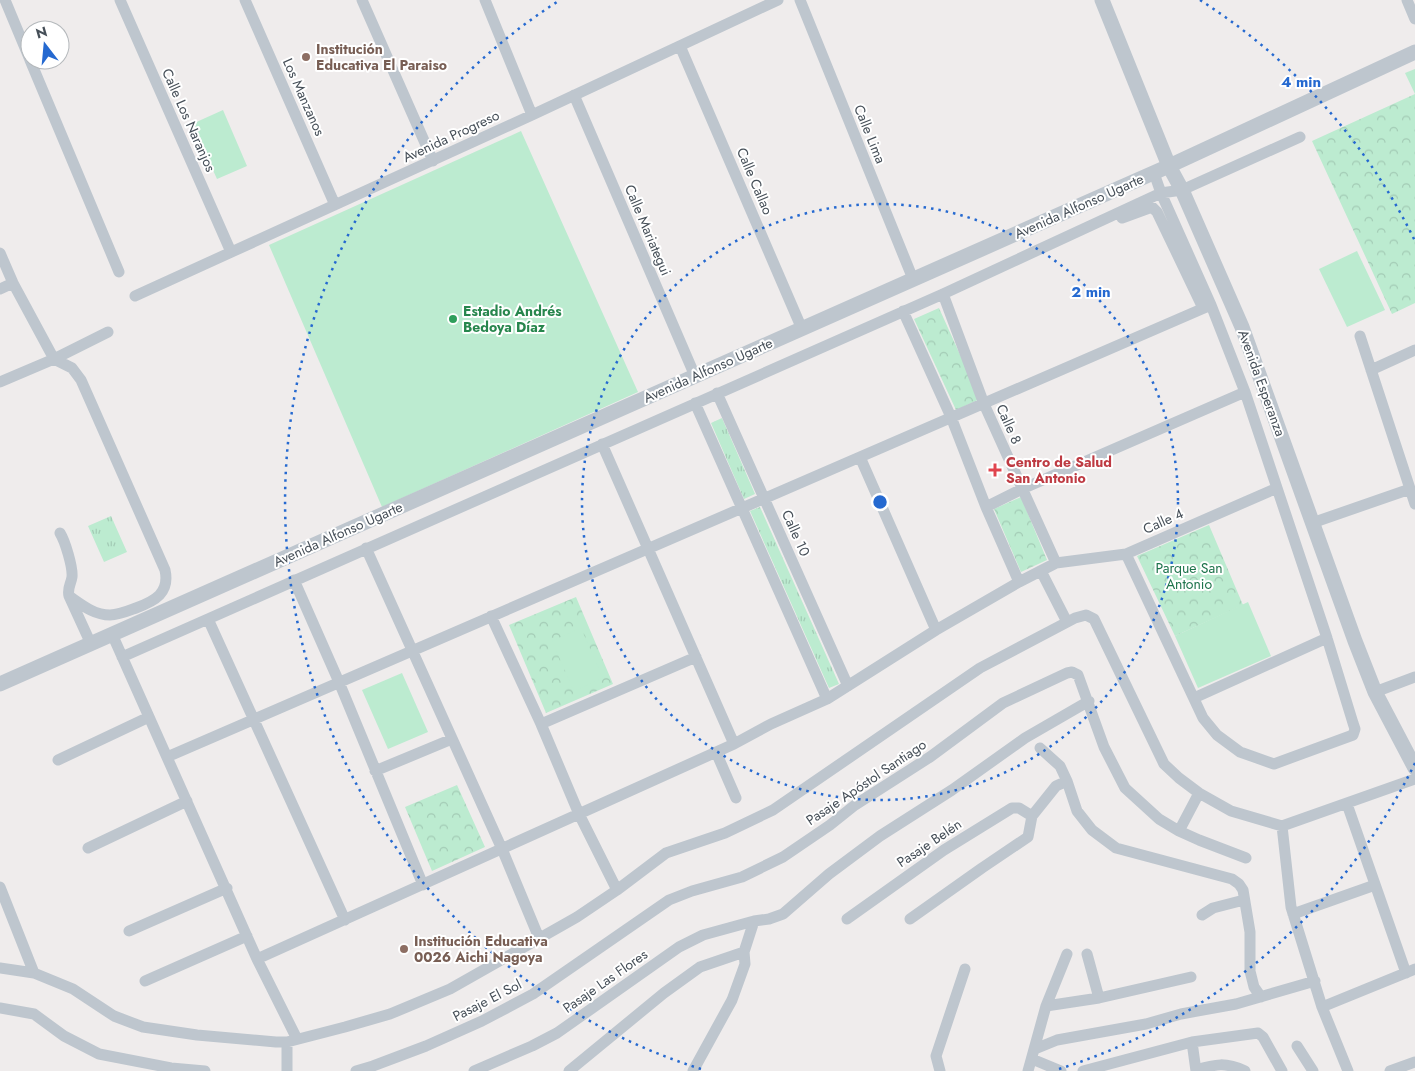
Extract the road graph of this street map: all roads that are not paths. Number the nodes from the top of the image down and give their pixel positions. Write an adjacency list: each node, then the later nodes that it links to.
1 (5, 0): 11 (street)
2 (120, 0): 25 (street, Calle Los Naranjos)
3 (245, 0): 23 (street, Los Manzanos)
4 (362, 0): 18 (street)
5 (485, 0): 16 (street)
6 (778, 0): 12 (street, Avenida Progreso)
7 (800, 0): 28 (street, Calle Lima)
8 (1102, 0): 19 (street, Avenida Esperanza)
9 (1407, 0): 10 (street)
10 (1415, 20)
11 (20, 36)
12 (680, 46): 15 (street, Avenida Progreso); 35 (street, Calle Callao)
13 (1415, 52): 19 (street, Avenida Alfonso Ugarte)
14 (34, 70): 27 (street)
15 (574, 95): 16 (street, Avenida Progreso); 41 (street, Calle Mariategui)
16 (532, 115): 18 (street, Avenida Progreso)
17 (1300, 137): 21 (street, Avenida Alfonso Ugarte)
18 (433, 161): 23 (street, Avenida Progreso)
19 (1170, 166): 20 (street, Avenida Alfonso Ugarte); 21 (street, Avenida Esperanza)
20 (1154, 173): 22 (street); 28 (street, Avenida Alfonso Ugarte)
21 (1182, 190): 22 (street, Avenida Alfonso Ugarte); 57 (street, Avenida Esperanza)
22 (1161, 192): 24 (street, Avenida Alfonso Ugarte); 33 (street)
23 (335, 206): 25 (street, Avenida Progreso)
24 (1091, 224): 31 (street, Avenida Alfonso Ugarte); 33 (street)
25 (231, 252): 32 (street, Avenida Progreso)
26 (0, 253): 29 (street)
27 (119, 272)
28 (913, 280): 35 (street, Avenida Alfonso Ugarte)
29 (13, 283): 30 (street); 39 (street)
30 (0, 289)
31 (942, 294): 34 (street, Avenida Alfonso Ugarte); 46 (street, Calle 8)
32 (135, 296)
33 (1207, 306): 43 (street); 46 (street)
34 (903, 311): 44 (street, Avenida Alfonso Ugarte); 47 (street)
35 (802, 329): 41 (street, Avenida Alfonso Ugarte)
36 (108, 332): 39 (street)
37 (1360, 336): 40 (street)
38 (1415, 350): 40 (street)
39 (54, 358): 42 (street); 66 (street)
40 (1371, 370): 52 (street)
41 (695, 376): 71 (street, Avenida Alfonso Ugarte)
42 (0, 382)
43 (1245, 392): 50 (street); 51 (street)
44 (717, 393): 45 (street, Avenida Alfonso Ugarte); 53 (street, Calle 10)
45 (695, 403): 48 (street, Avenida Alfonso Ugarte); 55 (street)
46 (984, 404): 47 (street); 51 (street, Calle 8)
47 (951, 417): 49 (street); 56 (street)
48 (602, 444): 59 (street, Avenida Alfonso Ugarte); 60 (street)
49 (860, 457): 53 (street); 70 (street)
50 (1277, 488): 61 (street, Calle 4); 72 (street)
51 (1022, 489): 56 (street); 62 (street, Calle 8)
52 (1410, 489): 54 (street); 57 (street)
53 (764, 498): 55 (street); 80 (street, Calle 10)
54 (1415, 504)
55 (742, 507): 60 (street); 83 (street)
56 (986, 507): 65 (street)
57 (1312, 523): 81 (street, Avenida Esperanza)
58 (60, 533): 66 (street)
59 (366, 548): 64 (street, Avenida Alfonso Ugarte); 74 (street)
60 (648, 548): 67 (street); 76 (street)
61 (1126, 554): 62 (street, Calle 4); 82 (street)
62 (1056, 563): 63 (street)
63 (1041, 571): 65 (street); 69 (street)
64 (294, 580): 68 (street, Avenida Alfonso Ugarte); 78 (street)
65 (1019, 582): 70 (street)
66 (69, 596): 73 (street)
67 (491, 616): 74 (street); 87 (street)
68 (208, 619): 75 (street, Avenida Alfonso Ugarte); 86 (street)
69 (1067, 622): 98 (street); 113 (street)
70 (936, 630): 80 (street)
71 (112, 634): 73 (street, Avenida Alfonso Ugarte); 75 (street)
72 (1328, 638): 82 (street); 82 (street)
73 (91, 644): 79 (street, Avenida Alfonso Ugarte)
74 (412, 650): 78 (street); 88 (street)
75 (122, 656): 85 (street)
76 (696, 657): 87 (street); 89 (street)
77 (1415, 677): 81 (street)
78 (340, 682): 86 (street); 95 (street)
79 (0, 684)
80 (848, 686): 83 (street)
81 (1375, 692): 94 (street, Avenida Esperanza)
82 (1194, 698)
83 (827, 699): 89 (street)
84 (1089, 701): 105 (street); 114 (street, Pasaje Apóstol Santiago); 122 (street, Pasaje Las Flores)
85 (149, 717): 92 (street); 93 (street)
86 (253, 718): 92 (street); 121 (street)
87 (541, 724): 102 (street)
88 (452, 739): 95 (street); 107 (street)
89 (734, 744): 91 (street)
90 (1040, 748): 97 (street)
91 (716, 752): 99 (street); 102 (street)
92 (167, 756): 100 (street)
93 (58, 760)
94 (1415, 768)
95 (375, 771): 109 (street)
96 (1415, 779): 101 (street)
97 (1067, 781): 103 (street); 115 (street)
98 (1200, 793): 104 (street); 105 (street)
99 (736, 798)
100 (187, 802): 106 (street); 112 (street)
101 (1347, 804): 104 (street); 110 (street)
102 (579, 814): 107 (street); 113 (street)
103 (1032, 816): 119 (street, Pasaje Belén); 120 (street)
104 (1282, 826): 117 (street)
105 (1179, 831): 108 (street)
106 (88, 848)
107 (502, 850): 109 (street); 125 (street)
108 (1246, 858)
109 (423, 885): 121 (street)
110 (1375, 885): 117 (street); 132 (street)
111 (0, 887): 116 (street)
112 (227, 888): 123 (street); 124 (street)
113 (618, 890): 125 (street)
114 (669, 900): 149 (street, Pasaje El Sol)
115 (1244, 900): 118 (street); 137 (street)
116 (3, 903): 133 (street)
117 (1293, 914): 136 (street)
118 (1202, 915)
119 (847, 919)
120 (910, 919)
121 (345, 920): 129 (street)
122 (754, 921): 126 (street); 150 (street, Pasaje Las Flores)
123 (129, 931)
124 (247, 936): 129 (street); 135 (street)
125 (539, 938): 142 (street)
126 (744, 952): 151 (street); 152 (street)
127 (1067, 954): 139 (street)
128 (1087, 954): 138 (street)
129 (257, 959): 142 (street)
130 (0, 968): 133 (street)
131 (964, 969): 153 (street)
132 (1410, 971): 140 (street)
133 (34, 973): 142 (street)
134 (1191, 976): 138 (street)
135 (145, 981)
136 (1315, 981): 137 (street); 140 (street)
137 (1261, 997): 145 (street)
138 (1099, 998): 139 (street)
139 (1046, 1006): 145 (street)
140 (1322, 1007): 161 (street)
141 (0, 1008): 147 (street)
142 (292, 1040): 148 (street)
143 (1192, 1042): 156 (street); 157 (street); 159 (street)
144 (1297, 1046): 160 (street)
145 (1033, 1054): 154 (street); 155 (street)
146 (1415, 1062): 162 (street)
147 (205, 1071)
148 (288, 1071)
149 (356, 1071)
150 (474, 1071)
151 (569, 1071)
152 (693, 1071)
153 (940, 1071)
154 (1028, 1071)
155 (1062, 1071)
156 (1083, 1071)
157 (1196, 1071): 158 (street)
158 (1245, 1071)
159 (1282, 1071)
160 (1313, 1071)
161 (1348, 1071)
162 (1390, 1071)

